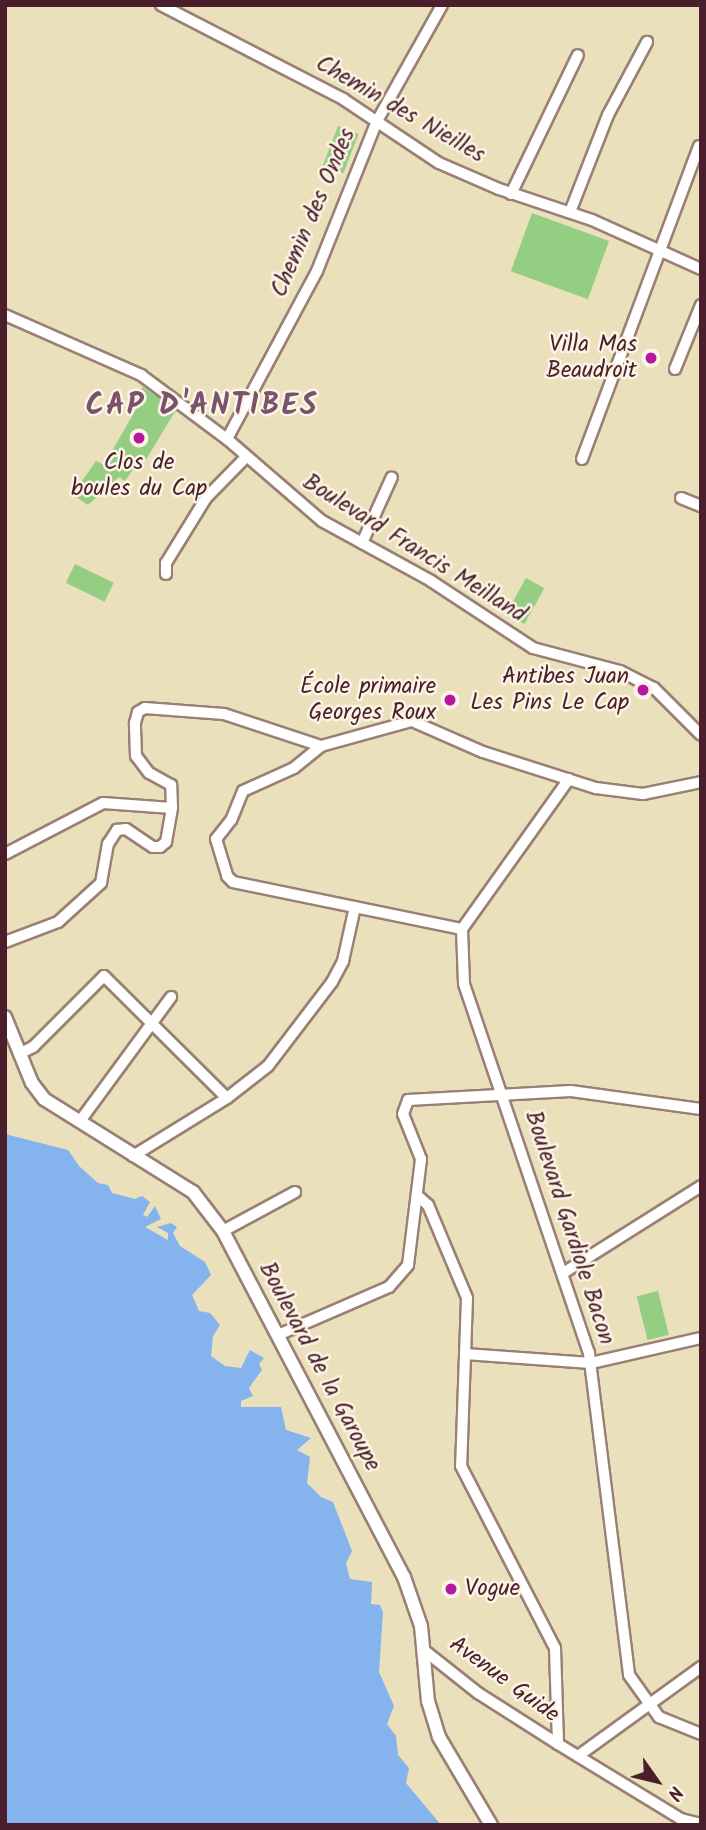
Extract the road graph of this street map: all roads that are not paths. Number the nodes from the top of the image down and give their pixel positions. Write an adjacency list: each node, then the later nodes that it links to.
1 (161, 5): 5 (street, Chemin des Nieilles)
2 (442, 5): 5 (street, Chemin des Ondes)
3 (647, 42): 8 (street)
4 (578, 55): 7 (street)
5 (377, 121): 7 (street, Chemin des Nieilles); 14 (street, Chemin des Ondes)
6 (699, 146): 9 (street)
7 (511, 194): 8 (street, Chemin des Nieilles)
8 (570, 212): 9 (street, Chemin des Nieilles)
9 (657, 253): 10 (street, Chemin des Nieilles); 16 (street)
10 (701, 269)
11 (701, 305): 13 (street)
12 (5, 315): 14 (street, Boulevard Francis Meilland)
13 (675, 369)
14 (227, 439): 15 (street, Boulevard Francis Meilland)
15 (246, 457): 20 (street, Boulevard Francis Meilland); 21 (street)
16 (582, 459)
17 (392, 477): 20 (street)
18 (681, 498): 19 (street)
19 (701, 506)
20 (362, 543): 22 (street, Boulevard Francis Meilland)
21 (166, 574)
22 (701, 735)
23 (321, 746): 24 (street); 26 (street); 28 (street)
24 (569, 779): 25 (street); 29 (street)
25 (701, 782)
26 (172, 808): 27 (street); 30 (street)
27 (5, 854)
28 (355, 907): 29 (street); 36 (street)
29 (462, 929): 35 (street, Boulevard Gardiole Bacon)
30 (5, 942)
31 (171, 997): 33 (street)
32 (5, 1017): 34 (street, Boulevard de la Garoupe)
33 (151, 1023): 34 (street); 36 (street); 38 (street)
34 (19, 1054): 38 (street, Boulevard de la Garoupe)
35 (504, 1097): 37 (street); 42 (street); 44 (street, Boulevard Gardiole Bacon)
36 (227, 1098): 39 (street)
37 (701, 1109)
38 (80, 1121): 39 (street, Boulevard de la Garoupe)
39 (132, 1156): 43 (street, Boulevard de la Garoupe)
40 (701, 1186): 44 (street)
41 (295, 1192): 43 (street)
42 (419, 1197): 45 (street); 47 (street)
43 (223, 1231): 45 (street, Boulevard de la Garoupe)
44 (563, 1273): 48 (street, Boulevard Gardiole Bacon)
45 (278, 1335): 49 (street, Boulevard de la Garoupe)
46 (701, 1338): 48 (street)
47 (465, 1354): 48 (street); 53 (street)
48 (591, 1363): 51 (street, Boulevard Gardiole Bacon)
49 (425, 1651): 53 (street, Avenue Guide); 55 (street, Boulevard de la Garoupe)
50 (701, 1667): 51 (street)
51 (647, 1705): 52 (street, Boulevard Gardiole Bacon); 54 (street)
52 (701, 1734)
53 (558, 1744): 54 (street, Avenue Guide)
54 (578, 1756): 56 (street, Avenue Guide)
55 (488, 1820)
56 (701, 1824)

